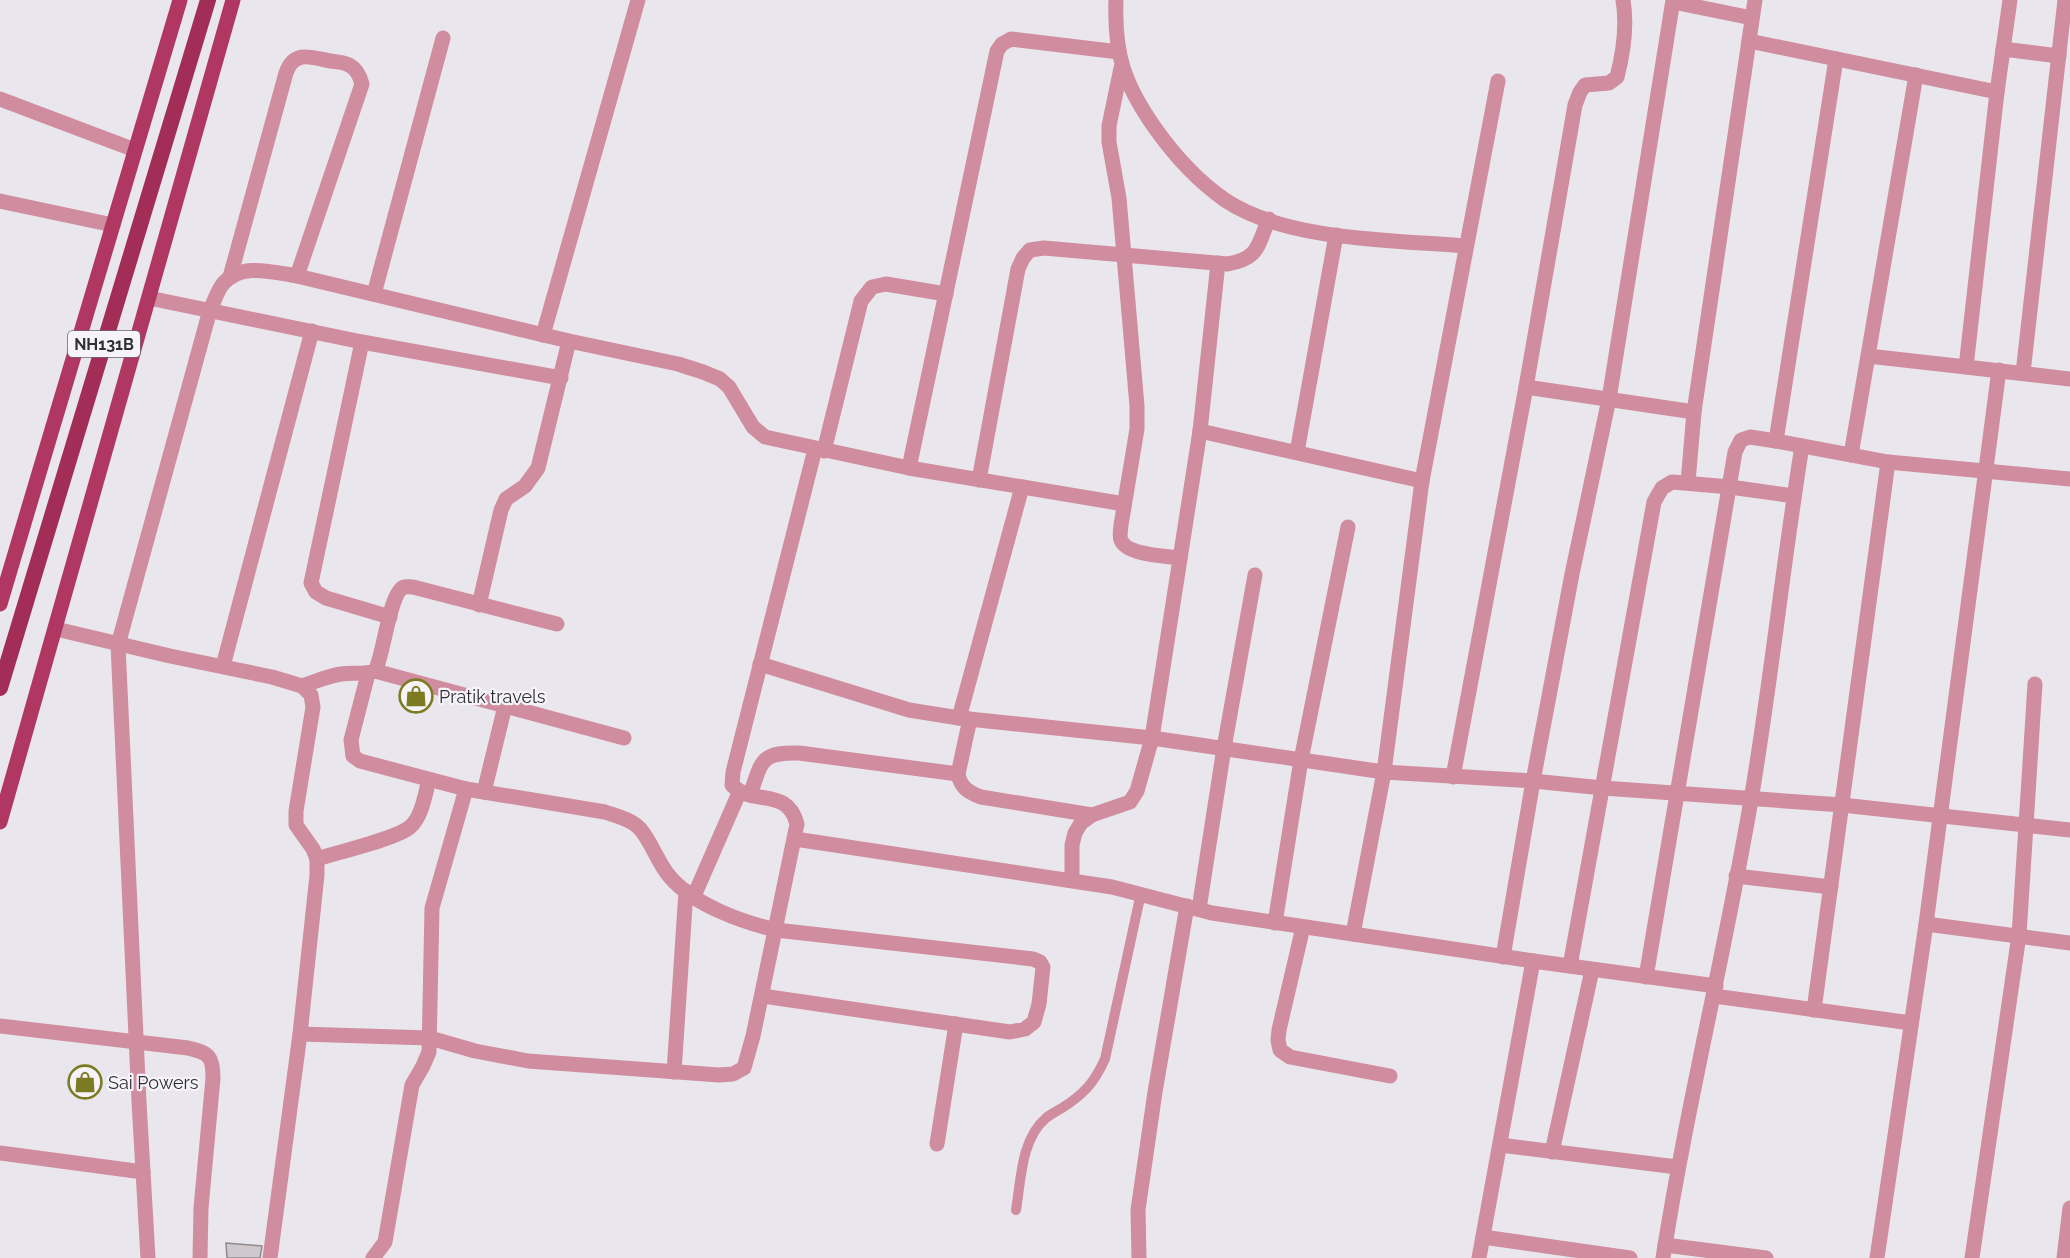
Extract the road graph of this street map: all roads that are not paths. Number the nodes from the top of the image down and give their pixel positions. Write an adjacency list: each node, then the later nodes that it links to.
1 (180, 0): 23 (main road)
2 (208, 0): 81 (highway, NH131B)
3 (233, 0): 35 (main road)
4 (638, 0): 38 (street)
5 (1116, 0): 15 (street)
6 (1623, 0): 47 (street)
7 (1755, 0): 11 (street)
8 (2010, 0): 14 (street)
9 (2065, 0): 17 (street)
10 (1673, 1): 11 (street); 48 (street)
11 (1752, 18): 13 (street)
12 (443, 38): 33 (street)
13 (1749, 41): 16 (street); 49 (street)
14 (2003, 49): 17 (street); 21 (street)
15 (1119, 52): 18 (street); 34 (street)
16 (1836, 59): 19 (street); 51 (street)
17 (2062, 63): 44 (street)
18 (1122, 68): 25 (street); 29 (street)
19 (1916, 75): 21 (street); 41 (street)
20 (1498, 81): 28 (street)
21 (1997, 92): 42 (street)
22 (0, 99): 23 (street)
23 (135, 150): 26 (main road)
24 (0, 201): 26 (street)
25 (1269, 219): 27 (street); 30 (street)
26 (112, 225): 70 (main road)
27 (1336, 235): 28 (street); 54 (street)
28 (1466, 246): 61 (street)
29 (1124, 255): 30 (street); 60 (street); 66 (street)
30 (1218, 263): 50 (street)
31 (297, 276): 32 (street); 32 (street); 33 (street)
32 (230, 277): 36 (street)
33 (374, 294): 38 (street)
34 (946, 294): 53 (street); 57 (street)
35 (149, 298): 36 (street); 74 (main road)
36 (210, 310): 37 (street); 75 (street)
37 (312, 331): 40 (street); 77 (street)
38 (543, 335): 39 (street)
39 (569, 341): 45 (street); 53 (street)
40 (362, 342): 45 (street); 72 (street)
41 (1868, 356): 42 (street); 55 (street)
42 (1966, 367): 43 (street)
43 (1999, 370): 44 (street); 58 (street)
44 (2023, 373): 46 (street)
45 (561, 378): 71 (street)
46 (2070, 380)
47 (1526, 387): 48 (street); 90 (street)
48 (1609, 399): 49 (street); 92 (street)
49 (1694, 412): 62 (street)
50 (1200, 431): 54 (street); 68 (street)
51 (1776, 441): 52 (street); 64 (street)
52 (1802, 446): 55 (street); 65 (street)
53 (820, 450): 57 (street); 76 (street)
54 (1297, 452): 61 (street)
55 (1851, 455): 56 (street)
56 (1888, 462): 58 (street); 99 (street)
57 (909, 468): 60 (street)
58 (1984, 473): 59 (street); 101 (street)
59 (2070, 479)
60 (979, 480): 63 (street)
61 (1422, 481): 88 (street)
62 (1688, 482): 64 (street); 93 (street)
63 (1022, 487): 66 (street); 83 (street)
64 (1730, 487): 65 (street); 97 (street)
65 (1794, 496): 98 (street)
66 (1124, 504): 68 (street)
67 (1348, 526): 87 (street)
68 (1180, 558): 85 (street)
69 (1255, 575): 86 (street)
70 (0, 604)
71 (479, 605): 72 (street); 73 (street)
72 (390, 617): 78 (street)
73 (557, 624)
74 (56, 629): 75 (street); 102 (main road)
75 (118, 645): 77 (street); 133 (street)
76 (760, 664): 83 (street); 96 (street)
77 (224, 666): 80 (street)
78 (372, 673): 80 (street); 82 (street); 91 (street)
79 (2035, 684): 103 (street)
80 (302, 686): 106 (street)
81 (0, 688)
82 (505, 706): 84 (street); 95 (street)
83 (964, 718): 85 (street); 89 (street)
84 (624, 738)
85 (1152, 738): 86 (street); 100 (street)
86 (1224, 748): 87 (street); 112 (street)
87 (1301, 760): 88 (street); 113 (street)
88 (1383, 772): 90 (street); 117 (street)
89 (958, 774): 96 (street); 100 (street)
90 (1452, 777): 92 (street)
91 (429, 780): 94 (street); 106 (street)
92 (1533, 781): 93 (street); 120 (street)
93 (1603, 788): 97 (street); 122 (street)
94 (466, 789): 95 (street); 132 (street)
95 (484, 792): 110 (street)
96 (745, 794): 105 (street); 110 (street)
97 (1676, 794): 98 (street); 124 (street)
98 (1751, 800): 99 (street); 107 (street)
99 (1842, 805): 101 (street); 109 (street)
100 (1092, 815): 108 (street)
101 (1940, 815): 103 (street); 114 (street)
102 (0, 822)
103 (2028, 825): 104 (street); 118 (street)
104 (2070, 830)
105 (795, 839): 108 (street); 116 (street)
106 (317, 859): 131 (street)
107 (1736, 876): 109 (street); 125 (street)
108 (1072, 880): 111 (street)
109 (1831, 887): 127 (street)
110 (690, 893): 116 (street); 134 (street)
111 (1141, 893): 112 (street); 143 (lane)
112 (1193, 908): 113 (street); 150 (street)
113 (1275, 923): 115 (street)
114 (1926, 924): 118 (street); 128 (street)
115 (1303, 927): 117 (street); 135 (street)
116 (776, 930): 126 (street); 129 (street)
117 (1353, 934): 120 (street)
118 (2019, 935): 119 (street); 155 (street)
119 (2070, 943)
120 (1503, 957): 121 (street)
121 (1533, 961): 122 (street); 137 (street)
122 (1570, 966): 123 (street)
123 (1592, 970): 124 (street); 138 (street)
124 (1646, 977): 125 (street)
125 (1715, 991): 127 (street); 140 (street)
126 (762, 996): 129 (street); 134 (street)
127 (1814, 1010): 128 (street)
128 (1911, 1023): 154 (street)
129 (956, 1024): 136 (street)
130 (0, 1026): 133 (street)
131 (300, 1034): 132 (street); 148 (street)
132 (430, 1038): 134 (street); 149 (street)
133 (136, 1042): 141 (street); 147 (street)
134 (674, 1072)
135 (1390, 1076)
136 (937, 1144)
137 (1500, 1145): 138 (street); 144 (street)
138 (1552, 1152): 140 (street)
139 (0, 1153): 141 (street)
140 (1677, 1167): 145 (street)
141 (143, 1172): 146 (street)
142 (2070, 1208): 156 (street)
143 (1016, 1210)
144 (1483, 1236): 151 (street); 152 (street)
145 (1664, 1252): 153 (street)
146 (148, 1258)
147 (200, 1258)
148 (270, 1258)
149 (373, 1258)
150 (1139, 1258)
151 (1479, 1258)
152 (1629, 1258)
153 (1766, 1258)
154 (1877, 1258)
155 (1972, 1258)
156 (2064, 1258)

